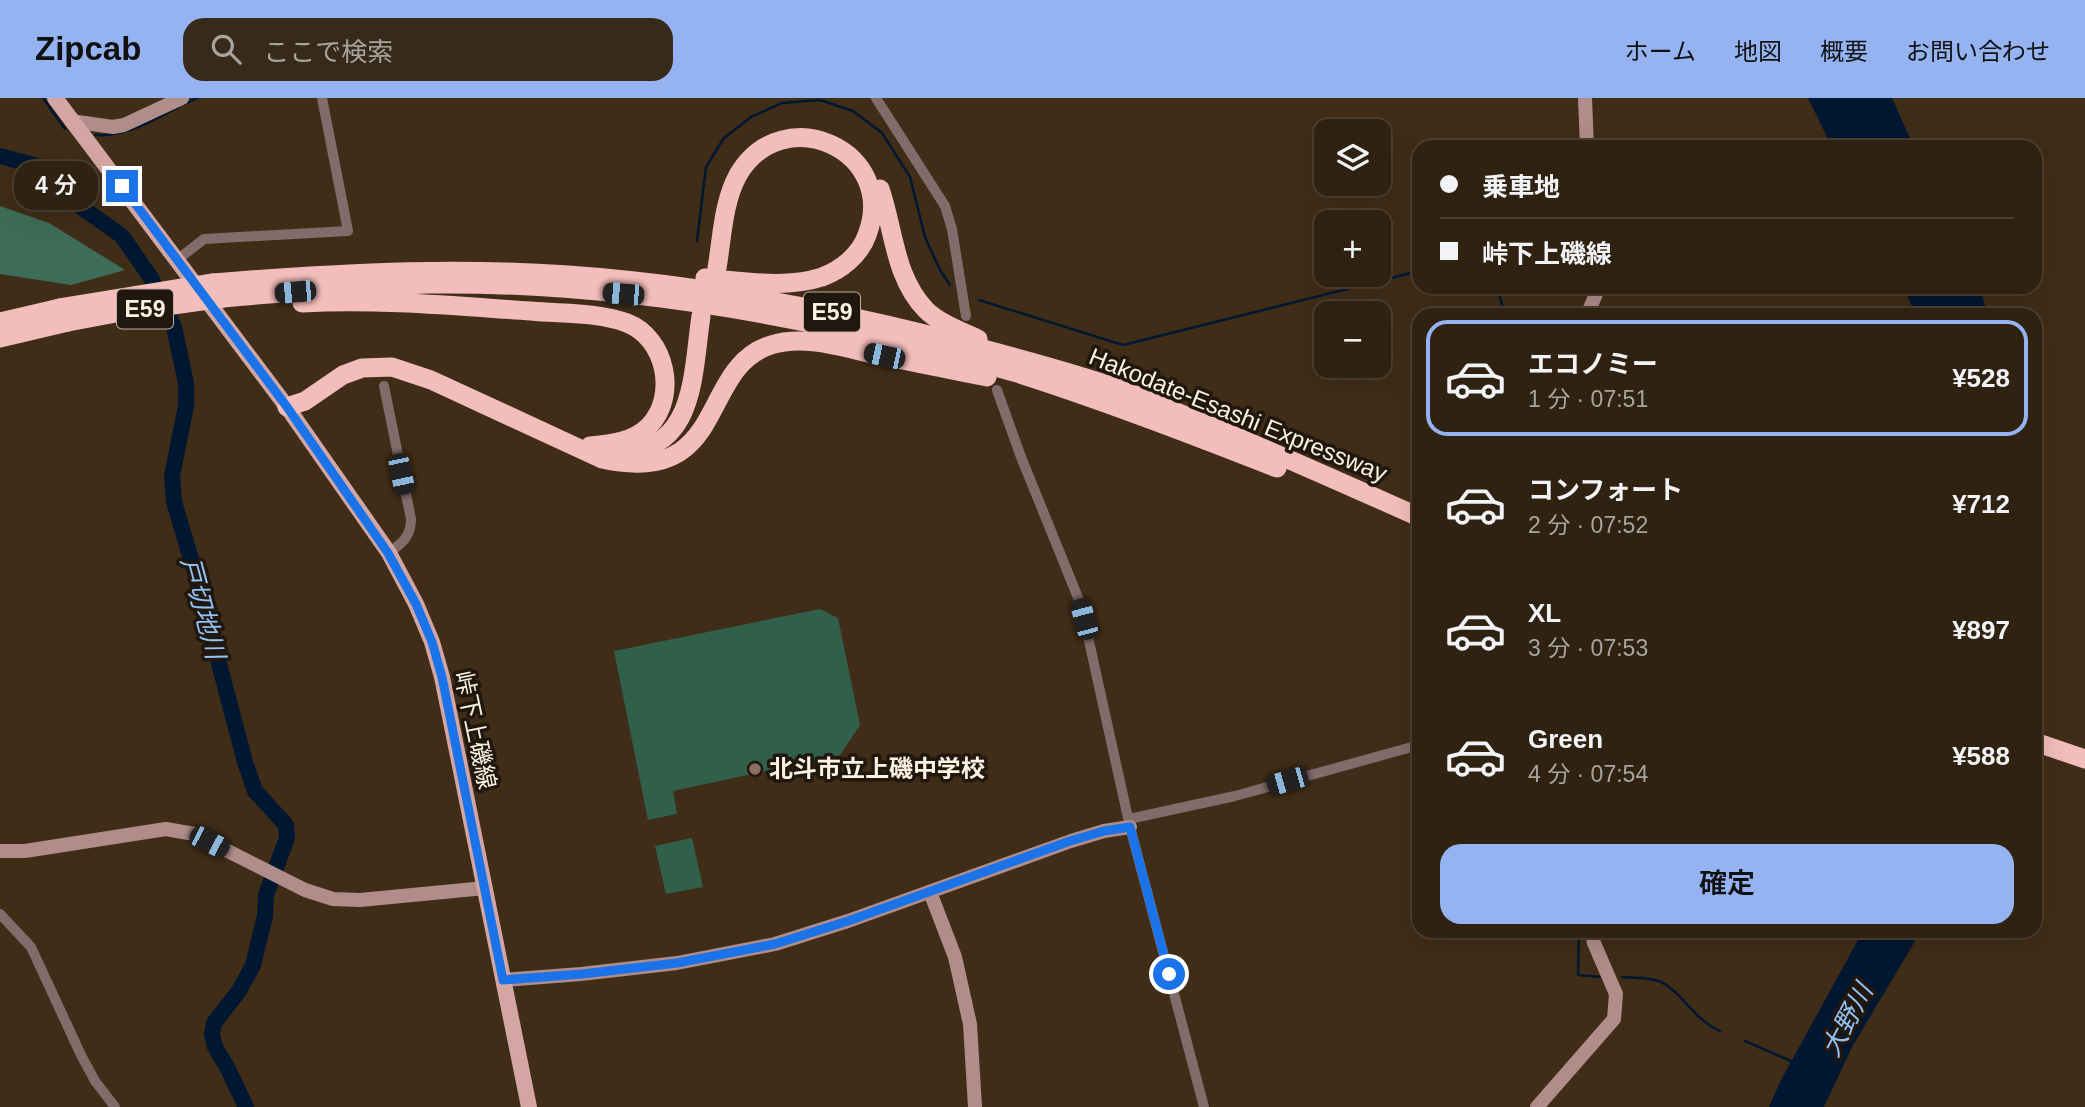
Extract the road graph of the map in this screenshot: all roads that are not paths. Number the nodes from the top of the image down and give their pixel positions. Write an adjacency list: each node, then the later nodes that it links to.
1 (55, 98): 6 (main road, 峠下上磯線)
2 (182, 98): 6 (street)
3 (322, 98): 8 (street)
4 (876, 98): 12 (street)
5 (1585, 98): 7 (street)
6 (71, 121): 8 (main road, 峠下上磯線)
7 (1587, 140)
8 (177, 260): 18 (main road, 峠下上磯線)
9 (508, 272): 10 (highway, Hakodate-Esashi Expressway / E59); 15 (highway, Hakodate-Esashi Expressway / E59); 15 (highway)
10 (221, 296): 11 (highway, Hakodate-Esashi Expressway / E59, bridge); 11 (highway, Hakodate-Esashi Expressway / E59, bridge); 19 (highway, Hakodate-Esashi Expressway / E59); 20 (highway)
11 (64, 315): 13 (highway, Hakodate-Esashi Expressway / E59); 14 (highway, Hakodate-Esashi Expressway / E59)
12 (966, 316)
13 (0, 322)
14 (0, 338)
15 (1019, 358): 22 (highway, Hakodate-Esashi Expressway / E59)
16 (384, 386): 24 (street)
17 (997, 390): 28 (street)
18 (287, 407): 20 (highway); 21 (highway); 24 (main road, 峠下上磯線)
19 (1154, 420): 21 (highway); 23 (highway, Hakodate-Esashi Expressway / E59)
20 (590, 446): 21 (highway)
21 (626, 465)
22 (1412, 516)
23 (1412, 517)
24 (388, 553): 30 (main road, 峠下上磯線)
25 (2042, 744): 27 (highway)
26 (1412, 747): 28 (street)
27 (2085, 759)
28 (1130, 823): 31 (street); 38 (street)
29 (0, 851): 30 (street)
30 (485, 888): 34 (main road, 峠下上磯線)
31 (930, 892): 34 (street); 37 (street)
32 (0, 914): 35 (street)
33 (1593, 938): 39 (street)
34 (503, 980): 36 (main road, 峠下上磯線)
35 (115, 1107)
36 (529, 1107)
37 (975, 1107)
38 (1204, 1107)
39 (1537, 1107)

